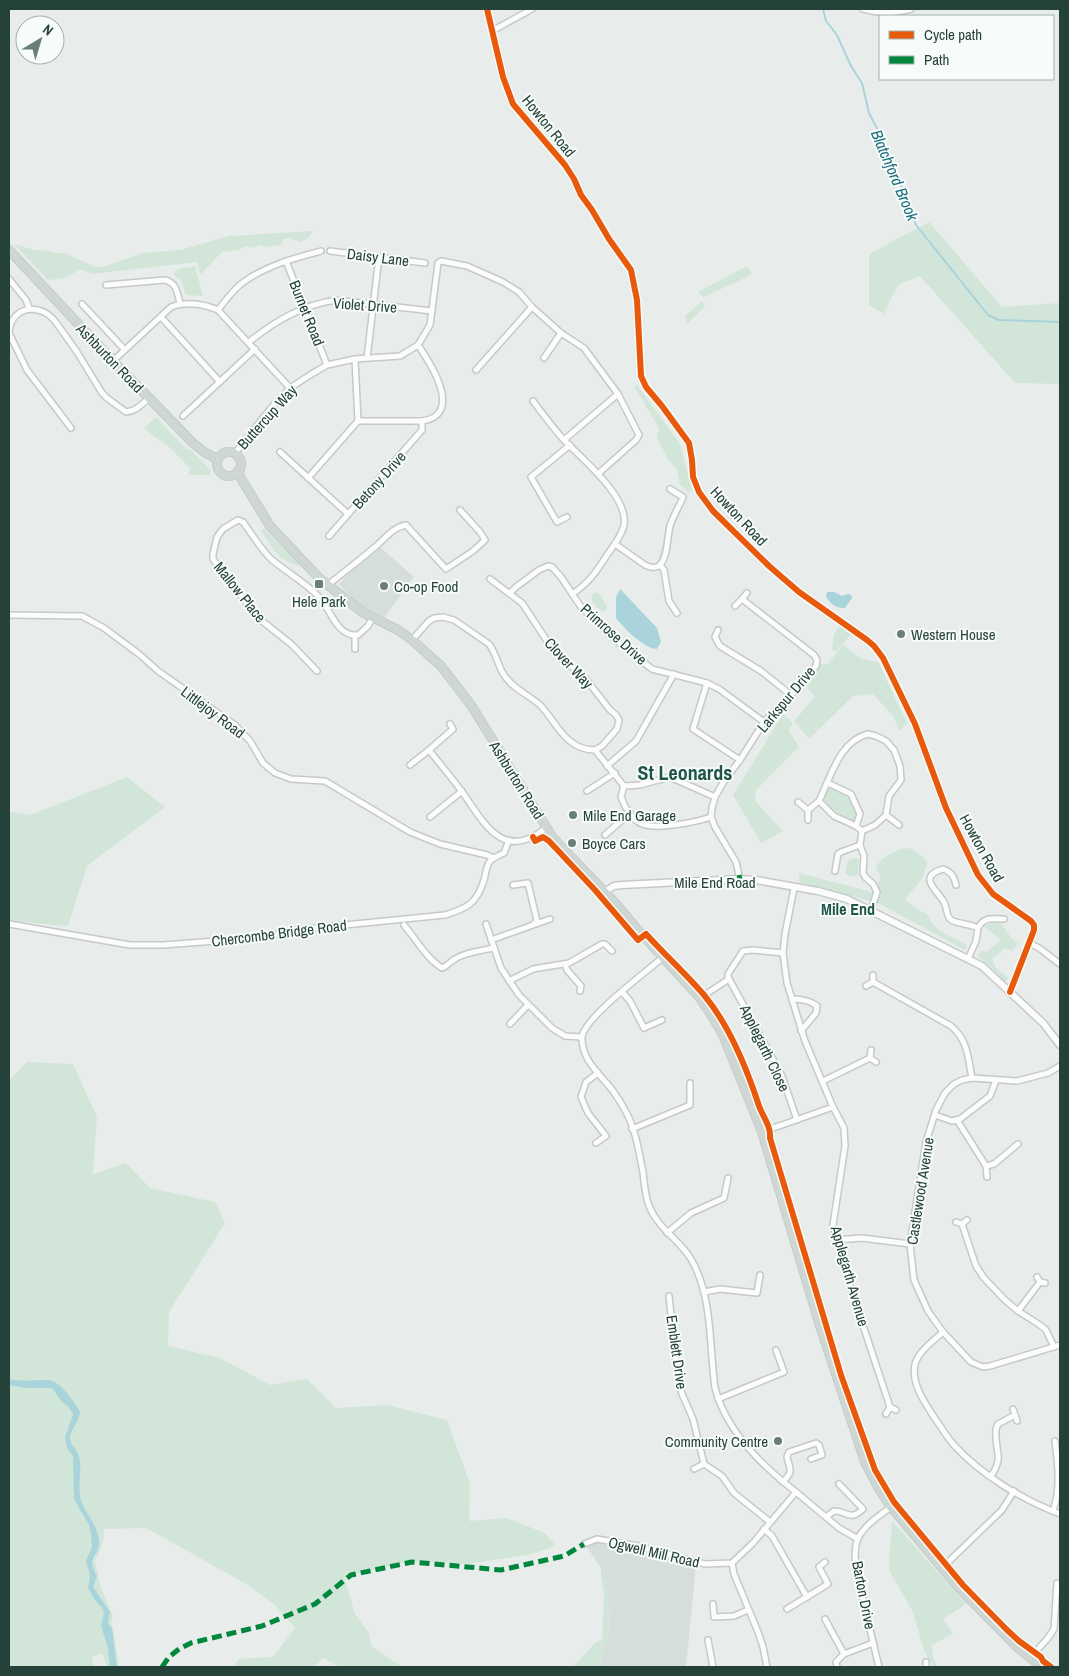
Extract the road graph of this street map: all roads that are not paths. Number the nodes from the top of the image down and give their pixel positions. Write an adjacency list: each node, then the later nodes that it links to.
1 (487, 9): 5 (street, Howton Road)
2 (532, 9): 5 (street)
3 (863, 9): 4 (street)
4 (911, 9)
5 (492, 31): 122 (street, Howton Road)
6 (9, 250): 33 (main road, Ashburton Road)
7 (321, 250): 10 (street)
8 (330, 251): 9 (street, Daisy Lane)
9 (379, 257): 11 (street, Daisy Lane); 16 (street)
10 (286, 261): 19 (street, Burnet Road); 20 (street)
11 (425, 263)
12 (9, 279): 18 (street)
13 (106, 285): 14 (street)
14 (180, 303): 20 (street); 22 (street)
15 (82, 304): 28 (street)
16 (373, 304): 19 (street, Violet Drive); 21 (street, Violet Drive); 30 (street)
17 (532, 307): 21 (street); 25 (street); 35 (street)
18 (29, 308): 23 (street); 39 (street)
19 (305, 308): 26 (street, Violet Drive); 34 (street, Burnet Road)
20 (218, 310): 26 (street)
21 (432, 311): 27 (street)
22 (161, 317): 28 (street); 36 (street)
23 (9, 325): 24 (street)
24 (9, 332): 44 (street)
25 (561, 333): 31 (street); 38 (street)
26 (249, 342): 29 (street)
27 (418, 345): 30 (street, Buttercup Way); 43 (street)
28 (124, 349): 33 (street)
29 (255, 349): 36 (street); 37 (street)
30 (367, 358): 32 (street, Buttercup Way)
31 (544, 358)
32 (355, 359): 34 (street, Buttercup Way); 42 (street)
33 (113, 361): 39 (main road, Ashburton Road)
34 (327, 365): 37 (street, Buttercup Way)
35 (476, 370)
36 (220, 382): 41 (street)
37 (290, 388): 48 (street, Buttercup Way)
38 (618, 394): 45 (street); 51 (street)
39 (149, 398): 49 (main road, Ashburton Road)
40 (533, 401): 45 (street, Primrose Drive)
41 (183, 416)
42 (358, 421): 43 (street); 52 (street)
43 (422, 421): 55 (street, Betony Drive)
44 (71, 428)
45 (564, 440): 46 (street, Primrose Drive)
46 (570, 445): 51 (street, Primrose Drive); 56 (street)
47 (280, 452): 52 (street)
48 (235, 453): 49 (main road); 50 (main road, Ashburton Road)
49 (217, 459): 50 (main road, Ashburton Road)
50 (238, 472): 61 (main road, Ashburton Road)
51 (599, 473): 58 (street, Primrose Drive)
52 (308, 478): 55 (street)
53 (670, 489): 59 (street)
54 (460, 510): 61 (street)
55 (348, 514): 57 (street, Betony Drive)
56 (567, 517)
57 (329, 536)
58 (615, 544): 59 (street); 64 (street, Primrose Drive)
59 (660, 565): 67 (street)
60 (490, 579): 62 (street, Clover Way)
61 (328, 585): 69 (main road, Ashburton Road)
62 (510, 593): 64 (street, Primrose Drive); 81 (street, Clover Way)
63 (747, 593): 65 (street)
64 (572, 594): 75 (street, Primrose Drive)
65 (742, 599): 66 (street); 77 (street, Larkspur Drive)
66 (735, 606)
67 (678, 614)
68 (9, 615): 106 (street, Littlejoy Road)
69 (373, 617): 71 (street); 72 (main road, Ashburton Road)
70 (718, 630): 77 (street)
71 (355, 635): 73 (street); 74 (street, Mallow Place)
72 (412, 640): 81 (street); 101 (main road, Ashburton Road)
73 (355, 649)
74 (317, 671)
75 (674, 674): 76 (street, Primrose Drive); 84 (street)
76 (707, 683): 78 (street, Primrose Drive); 82 (street)
77 (790, 696): 78 (street, Larkspur Drive)
78 (764, 722): 82 (street, Larkspur Drive)
79 (450, 724): 80 (street)
80 (429, 750): 83 (street); 89 (street)
81 (595, 750): 84 (street)
82 (740, 760): 90 (street, Larkspur Drive)
83 (410, 765)
84 (607, 766): 85 (street)
85 (615, 773): 87 (street); 88 (street)
86 (828, 783): 91 (street); 95 (street); 100 (street)
87 (624, 786): 90 (street); 94 (street)
88 (587, 791)
89 (462, 792): 96 (street); 104 (street)
90 (715, 797): 97 (street, Larkspur Drive)
91 (818, 801): 93 (street); 100 (street)
92 (798, 802): 93 (street)
93 (808, 810): 98 (street)
94 (630, 813): 97 (street); 103 (street)
95 (886, 815): 99 (street); 102 (street)
96 (430, 817)
97 (711, 817): 108 (street)
98 (808, 820)
99 (899, 825)
100 (856, 826): 102 (street)
101 (546, 828): 104 (street); 112 (main road, Ashburton Road)
102 (862, 832): 105 (street)
103 (605, 836)
104 (509, 840): 106 (street, Chercombe Bridge Road)
105 (860, 845): 107 (street); 113 (street)
106 (494, 858): 116 (street, Chercombe Bridge Road)
107 (835, 872)
108 (739, 875)
109 (513, 885): 118 (street)
110 (956, 885): 120 (street)
111 (794, 888): 112 (street, Mile End Road); 113 (street, Mile End Road); 125 (street, Applegarth Avenue)
112 (604, 892): 126 (main road, Ashburton Road)
113 (871, 910): 127 (street, Mile End Road)
114 (550, 919): 118 (street)
115 (1004, 919): 120 (street)
116 (9, 924)
117 (486, 924): 121 (street)
118 (536, 924): 121 (street)
119 (404, 925): 123 (street)
120 (978, 928): 127 (street)
121 (491, 940): 123 (street)
122 (1029, 943): 129 (street); 137 (street, Howton Road)
123 (494, 948): 132 (street)
124 (612, 951): 128 (street)
125 (783, 953): 131 (street); 139 (street, Applegarth Avenue)
126 (662, 958): 136 (street); 138 (main road, Ashburton Road)
127 (968, 959): 137 (street, Mile End Road)
128 (565, 964): 132 (street); 135 (street)
129 (1060, 964)
130 (873, 975): 133 (street)
131 (729, 979): 138 (street); 157 (street, Applegarth Close)
132 (509, 981): 140 (street)
133 (872, 982): 134 (street); 151 (street)
134 (866, 986)
135 (580, 991)
136 (622, 992): 141 (street); 144 (street)
137 (1010, 992): 145 (street, Mile End Road)
138 (700, 998): 160 (main road, Ashburton Road)
139 (792, 999): 143 (street, Applegarth Avenue); 143 (street)
140 (528, 1005): 142 (street); 144 (street)
141 (662, 1020)
142 (510, 1024)
143 (801, 1031): 153 (street, Applegarth Avenue)
144 (582, 1038): 150 (street)
145 (1060, 1044)
146 (871, 1050): 147 (street)
147 (870, 1058): 148 (street); 153 (street)
148 (876, 1062)
149 (1060, 1066): 152 (street, Castlewood Avenue)
150 (598, 1073): 159 (street); 161 (street)
151 (972, 1078): 152 (street, Castlewood Avenue); 156 (street, Castlewood Avenue)
152 (996, 1080): 158 (street)
153 (823, 1081): 155 (street, Applegarth Avenue)
154 (690, 1083): 159 (street)
155 (833, 1107): 157 (street); 168 (street, Applegarth Avenue)
156 (935, 1115): 158 (street); 169 (street, Castlewood Avenue)
157 (796, 1120): 160 (street)
158 (957, 1120): 163 (street)
159 (632, 1129): 167 (street)
160 (762, 1132): 193 (main road, Ashburton Road)
161 (596, 1143)
162 (1018, 1144): 163 (street)
163 (986, 1166): 164 (street)
164 (988, 1177)
165 (728, 1178): 167 (street)
166 (956, 1222): 174 (street)
167 (667, 1233): 172 (street)
168 (836, 1240): 169 (street); 180 (street, Applegarth Avenue)
169 (910, 1244): 175 (street, Castlewood Avenue)
170 (760, 1275): 172 (street)
171 (1041, 1281): 174 (street)
172 (704, 1292): 179 (street)
173 (669, 1296): 186 (street, Emblett Drive)
174 (1018, 1311): 177 (street)
175 (943, 1332): 177 (street, Castlewood Avenue); 188 (street)
176 (1060, 1345): 177 (street, Castlewood Avenue)
177 (1054, 1347)
178 (776, 1350): 179 (street)
179 (718, 1399): 189 (street)
180 (890, 1407): 181 (street); 182 (street)
181 (896, 1410)
182 (886, 1414)
183 (1018, 1421): 188 (street)
184 (1055, 1441): 194 (street)
185 (812, 1459): 189 (street)
186 (704, 1464): 187 (street); 197 (street)
187 (694, 1469)
188 (991, 1476): 191 (street)
189 (783, 1482): 192 (street)
190 (839, 1484): 196 (street)
191 (1014, 1491): 194 (street); 203 (street)
192 (796, 1492): 196 (street); 197 (street)
193 (892, 1507): 199 (street, Barton Drive); 203 (main road, Ashburton Road)
194 (1053, 1511): 195 (street)
195 (1060, 1514)
196 (826, 1518): 199 (street)
197 (770, 1522): 198 (street)
198 (764, 1529): 202 (street); 205 (street)
199 (858, 1539): 213 (street, Barton Drive)
200 (584, 1544): 202 (street, Ogwell Mill Road)
201 (825, 1562): 205 (street)
202 (732, 1563): 208 (street)
203 (942, 1568): 217 (main road, Ashburton Road)
204 (1057, 1583): 217 (street)
205 (807, 1597): 207 (street)
206 (713, 1604): 209 (street)
207 (787, 1609)
208 (748, 1610): 209 (street); 219 (street)
209 (714, 1617): 211 (street)
210 (825, 1619): 214 (street)
211 (712, 1624)
212 (708, 1640): 216 (street)
213 (873, 1643): 214 (street); 221 (street, Barton Drive)
214 (844, 1654): 220 (street)
215 (718, 1655): 216 (street)
216 (711, 1656): 218 (street)
217 (1030, 1658): 222 (main road, Ashburton Road)
218 (713, 1667)
219 (767, 1667)
220 (837, 1667)
221 (879, 1667)
222 (1042, 1667)

